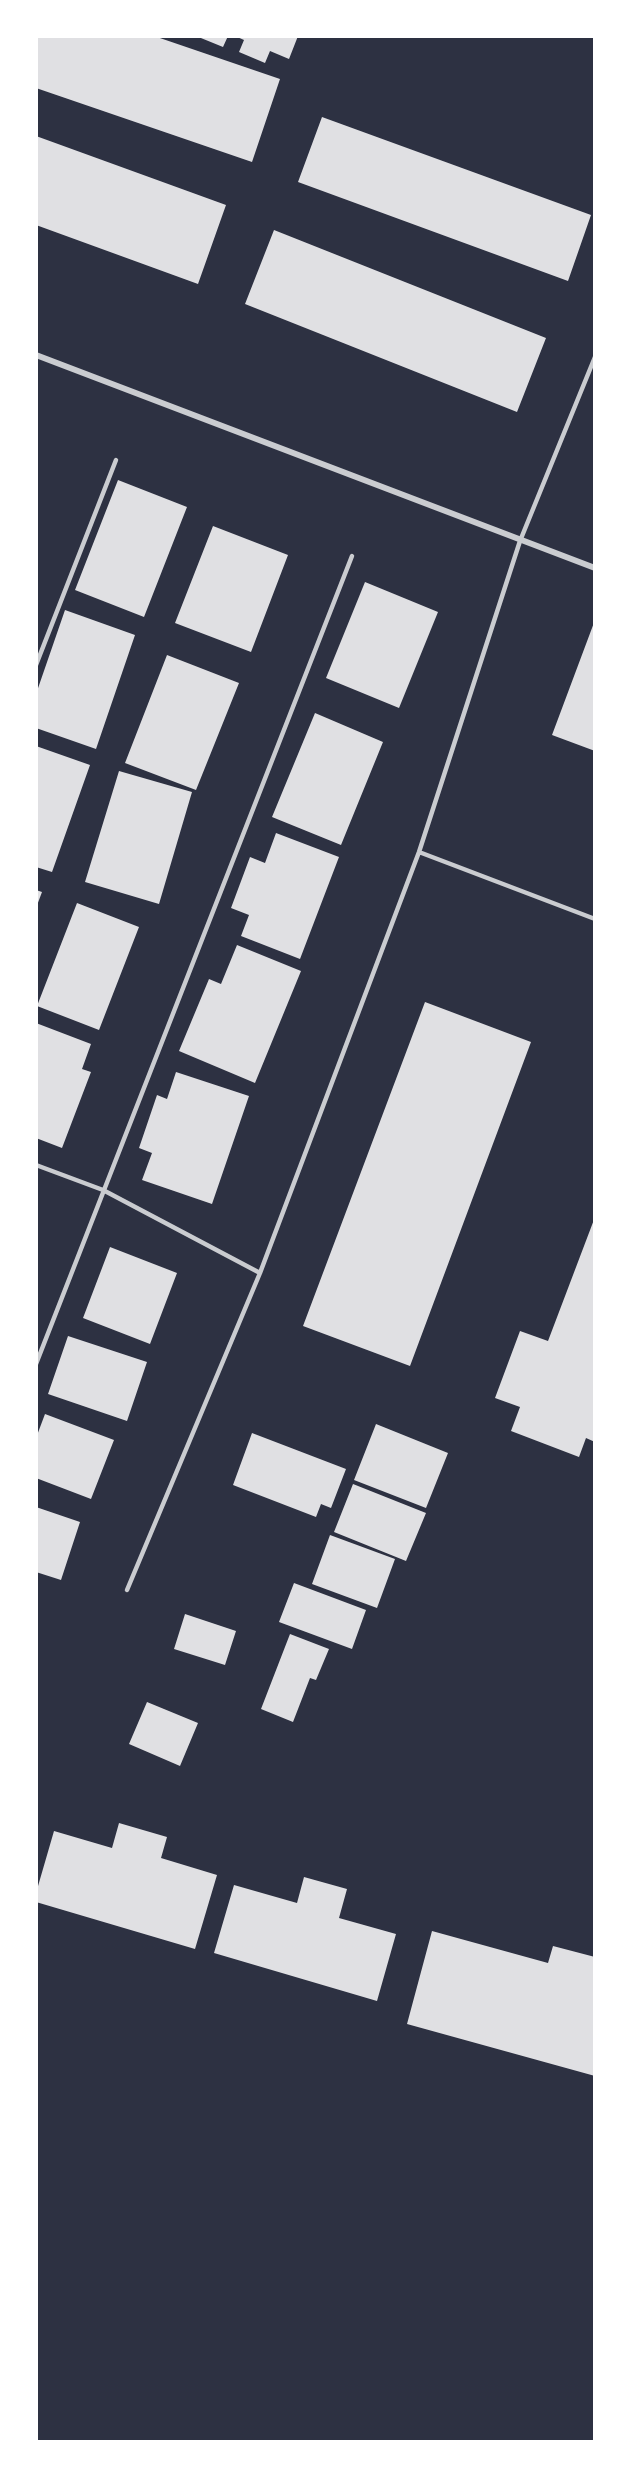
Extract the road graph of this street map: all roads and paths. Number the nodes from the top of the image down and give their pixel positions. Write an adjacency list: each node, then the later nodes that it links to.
1 (36, 355): 4 (street)
2 (595, 357): 4 (lane)
3 (116, 460): 7 (lane)
4 (520, 541): 6 (street); 8 (lane)
5 (352, 556): 11 (lane)
6 (595, 568)
7 (36, 664)
8 (419, 852): 9 (lane); 12 (lane)
9 (595, 919)
10 (36, 1165): 11 (lane)
11 (103, 1190): 12 (lane); 13 (lane)
12 (260, 1273): 14 (lane)
13 (36, 1364)
14 (127, 1590)

